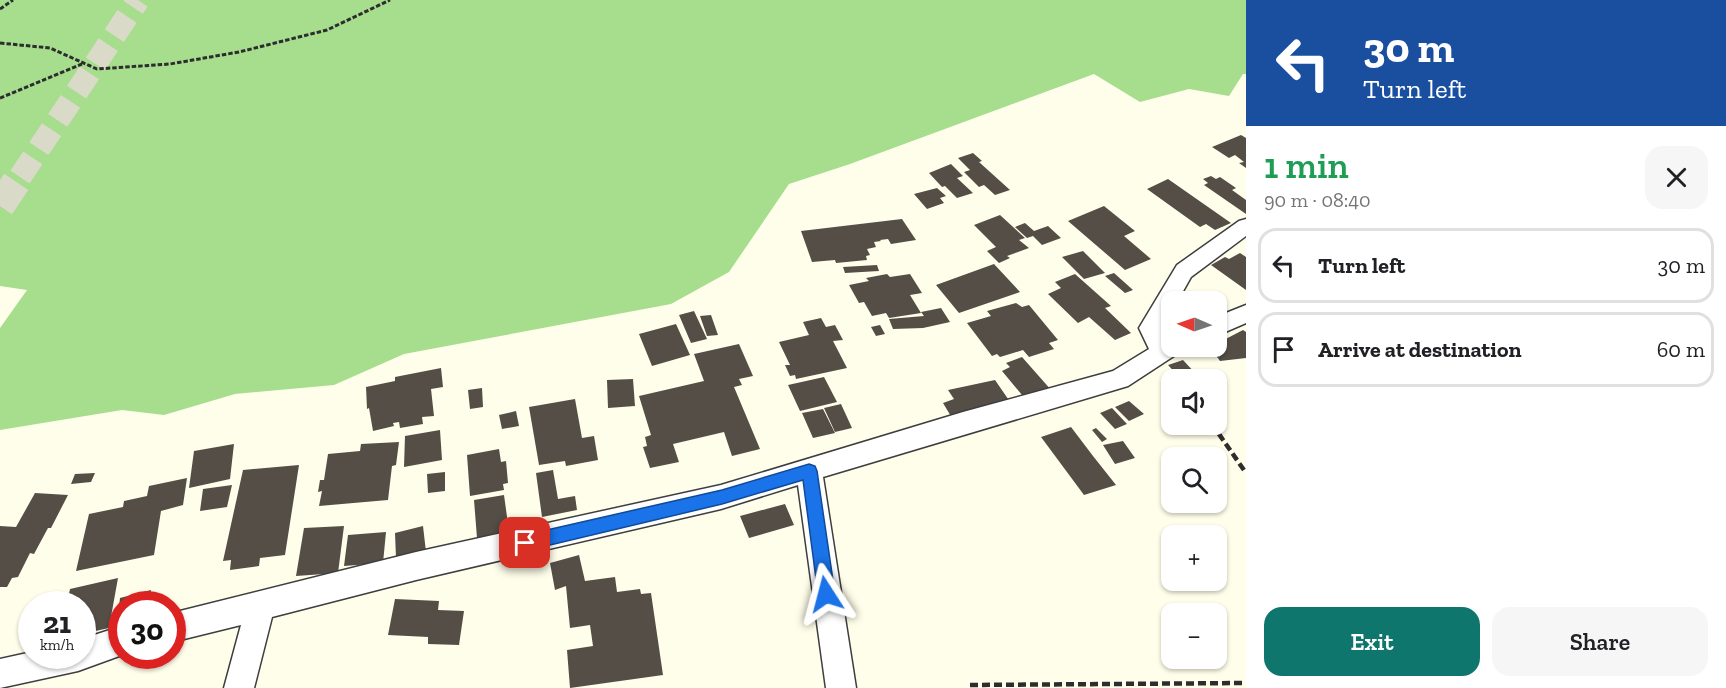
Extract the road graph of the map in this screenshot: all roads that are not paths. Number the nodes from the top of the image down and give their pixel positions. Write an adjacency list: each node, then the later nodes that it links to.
1 (1246, 226): 2 (street)
2 (1172, 291)
3 (1161, 310): 6 (street)
4 (1246, 314): 5 (street)
5 (1227, 322)
6 (1161, 342)
7 (1161, 352): 8 (street)
8 (809, 471): 9 (street); 14 (street)
9 (261, 605): 10 (street); 13 (street)
10 (186, 624)
11 (22, 669): 12 (street)
12 (0, 674)
13 (238, 688)
14 (842, 688)

